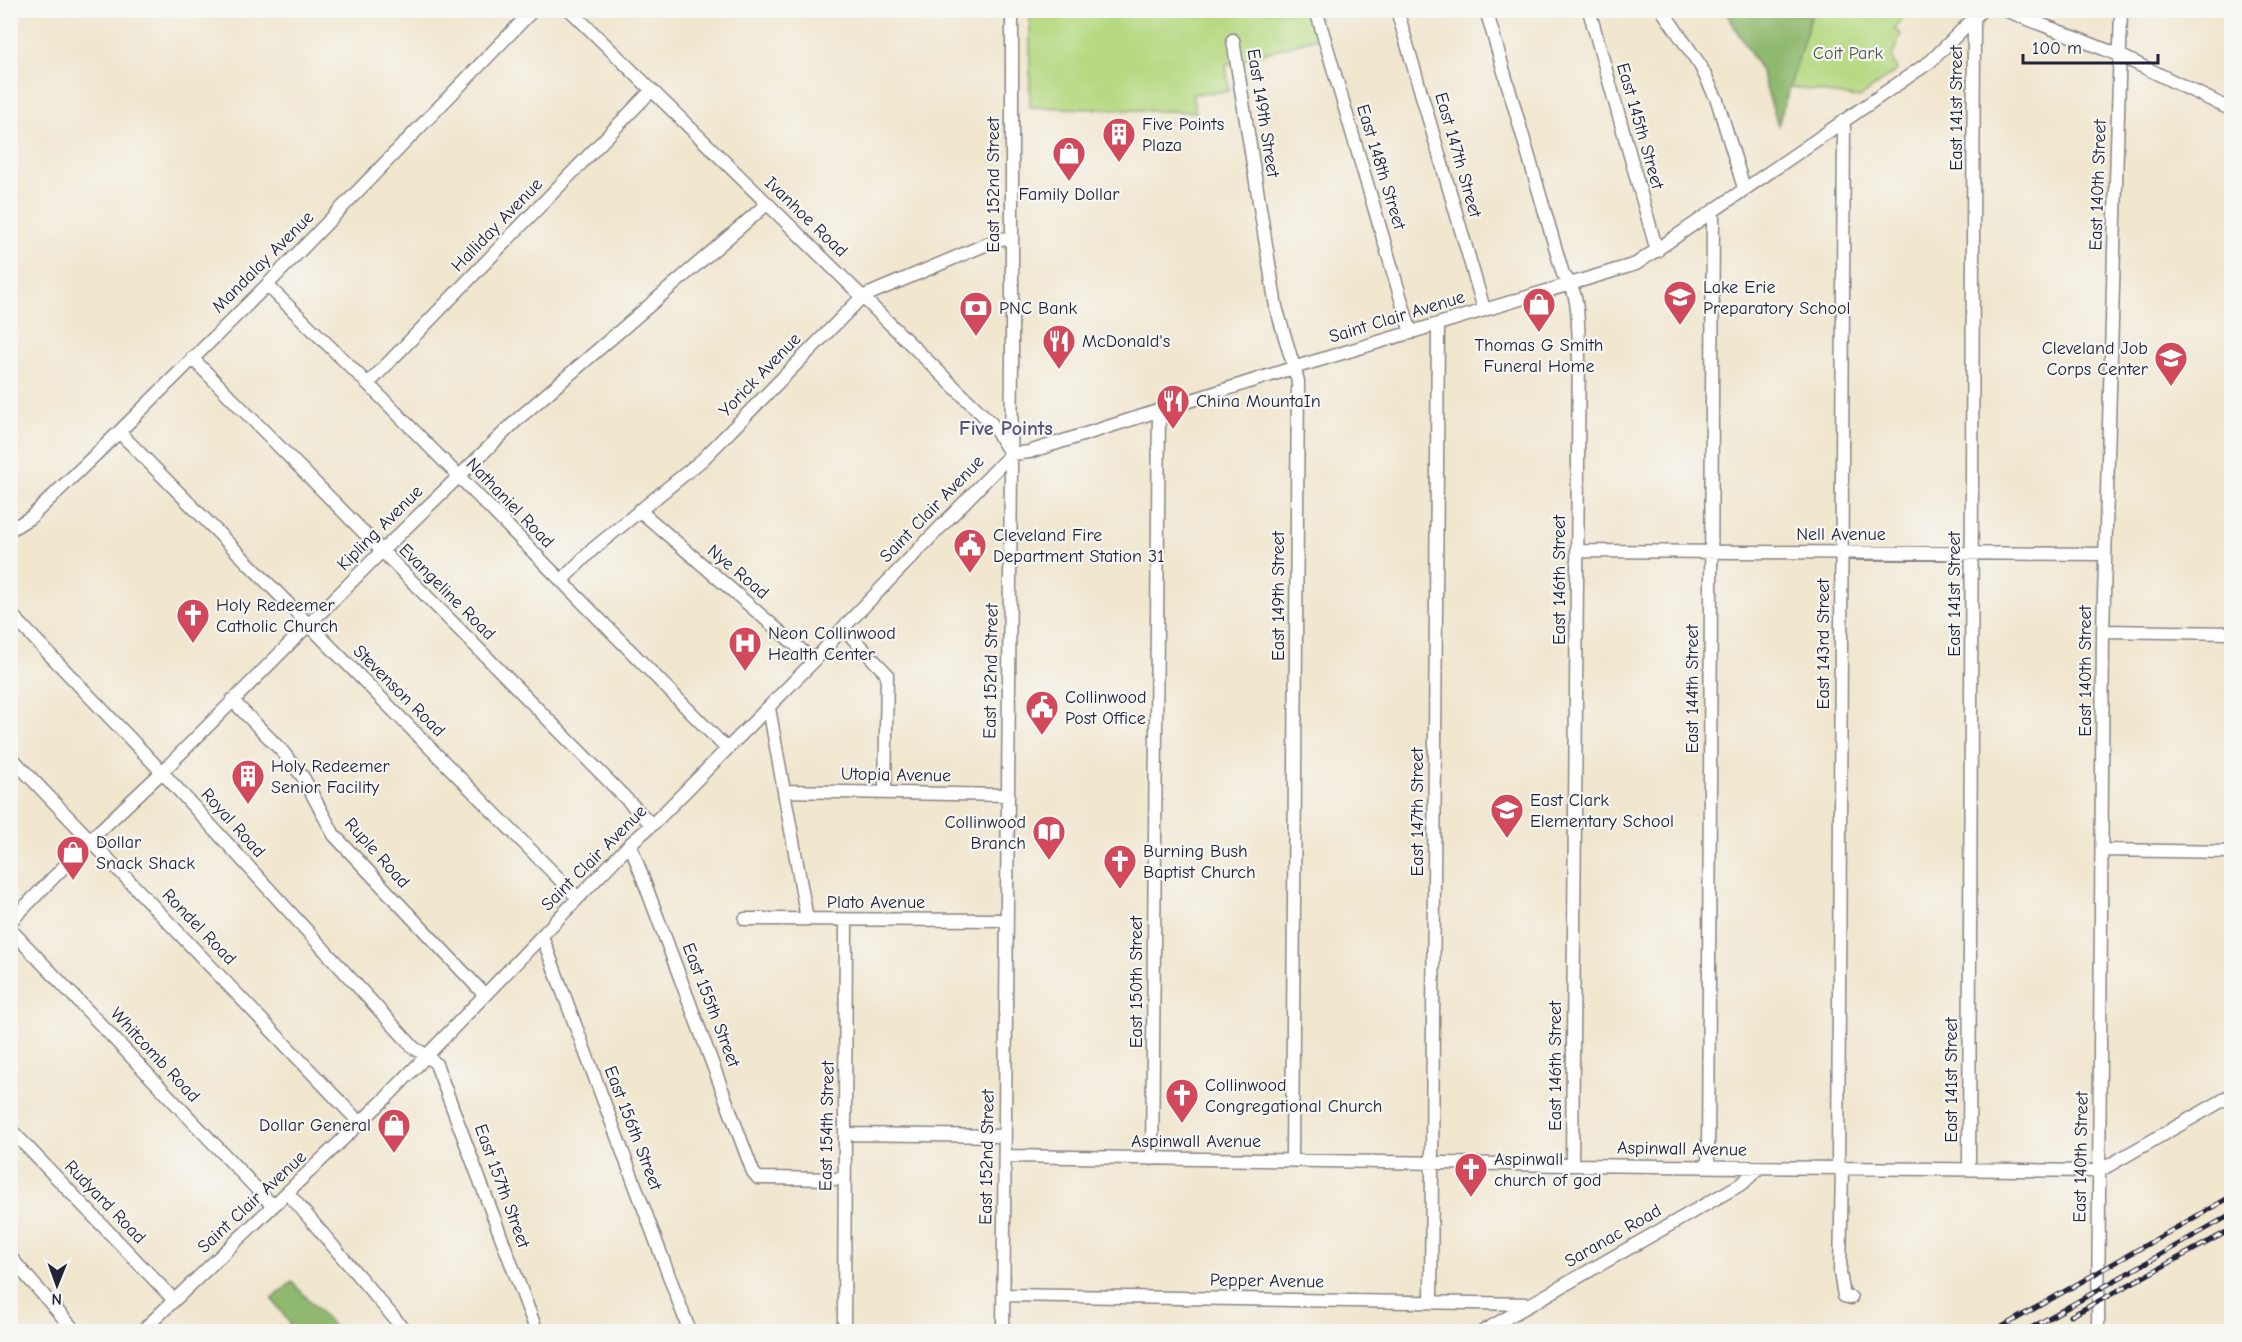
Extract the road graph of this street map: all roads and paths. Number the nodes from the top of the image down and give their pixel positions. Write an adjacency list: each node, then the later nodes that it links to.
1 (533, 10): 23 (street, Mandalay Avenue)
2 (570, 10): 14 (street, Ivanhoe Road)
3 (1012, 10): 20 (street, East 152nd Street)
4 (1316, 10): 27 (street, East 148th Street)
5 (1396, 10): 25 (street, East 147th Street)
6 (1486, 10): 22 (street, East 146th Street)
7 (1589, 10): 21 (street, East 145th Street)
8 (1662, 10): 17 (street)
9 (2006, 10): 13 (street)
10 (2121, 10): 13 (street, East 140th Street)
11 (1978, 15): 16 (street, Saint Clair Avenue); 41 (street, East 141st Street)
12 (1233, 40): 29 (street, East 149th Street)
13 (2119, 55): 15 (street); 42 (street, East 140th Street)
14 (651, 91): 18 (street, Ivanhoe Road); 30 (street, Halliday Avenue)
15 (2232, 110)
16 (1844, 120): 17 (street, Saint Clair Avenue); 40 (street, East 143rd Street)
17 (1744, 188): 19 (street, Saint Clair Avenue)
18 (767, 204): 24 (street, Ivanhoe Road); 34 (street, Kipling Avenue)
19 (1713, 211): 21 (street, Saint Clair Avenue); 37 (street, East 144th Street)
20 (1012, 238): 24 (street, Yorick Avenue); 33 (street, East 152nd Street)
21 (1657, 251): 22 (street, Saint Clair Avenue)
22 (1572, 283): 25 (street, Saint Clair Avenue); 39 (street, East 146th Street)
23 (267, 285): 28 (street, Mandalay Avenue); 30 (street, Nathaniel Road)
24 (862, 297): 33 (street, Ivanhoe Road); 35 (street, Yorick Avenue)
25 (1484, 309): 26 (street, Saint Clair Avenue)
26 (1438, 324): 27 (street, Saint Clair Avenue); 81 (street, East 147th Street)
27 (1411, 333): 29 (street, Saint Clair Avenue)
28 (192, 358): 32 (street, Mandalay Avenue); 38 (street, Evangeline Road)
29 (1293, 368): 31 (street, Saint Clair Avenue); 80 (street, East 149th Street)
30 (368, 384): 34 (street, Nathaniel Road)
31 (1159, 410): 33 (street, Saint Clair Avenue); 79 (street, East 150th Street)
32 (119, 432): 36 (street, Mandalay Avenue); 45 (street, Stevenson Road)
33 (1011, 454): 46 (street, Saint Clair Avenue); 57 (street, East 152nd Street)
34 (458, 476): 38 (street, Kipling Avenue); 43 (street, Nathaniel Road)
35 (639, 510): 43 (street, Yorick Avenue); 49 (street, Nye Road)
36 (10, 530)
37 (1711, 550): 39 (street, Nell Avenue); 40 (street, Nell Avenue); 83 (street, East 144th Street)
38 (382, 551): 45 (street, Kipling Avenue); 58 (street, Evangeline Road)
39 (1577, 551): 82 (street, East 146th Street)
40 (1842, 552): 41 (street, Nell Avenue); 84 (street, East 143rd Street)
41 (1972, 553): 42 (street, Nell Avenue); 86 (street, East 141st Street)
42 (2105, 554): 47 (street, East 140th Street)
43 (561, 581): 52 (street, Nathaniel Road)
44 (10, 613): 54 (street, Royal Road)
45 (308, 625): 50 (street, Kipling Avenue); 63 (street, Stevenson Road)
46 (843, 628): 49 (street, Saint Clair Avenue); 56 (street)
47 (2103, 631): 48 (street); 61 (street, East 140th Street)
48 (2232, 633)
49 (814, 661): 51 (street, Saint Clair Avenue)
50 (232, 700): 54 (street, Kipling Avenue); 71 (street, Ruple Road)
51 (769, 708): 52 (street, Saint Clair Avenue); 55 (street)
52 (726, 748): 58 (street, Saint Clair Avenue)
53 (10, 756): 59 (street, Rondel Road)
54 (162, 772): 59 (street, Kipling Avenue); 72 (street, Royal Road)
55 (784, 791): 56 (street, Utopia Avenue); 65 (street)
56 (885, 793): 57 (street, Utopia Avenue)
57 (1008, 795): 67 (street, East 152nd Street)
58 (652, 825): 60 (street, Saint Clair Avenue)
59 (91, 839): 68 (street, Kipling Avenue); 74 (street, Rondel Road)
60 (630, 844): 63 (street, Saint Clair Avenue); 88 (street, East 155th Street)
61 (2102, 850): 62 (street); 87 (street, East 140th Street)
62 (2232, 852)
63 (578, 898): 70 (street, Saint Clair Avenue)
64 (745, 919): 65 (street, Plato Avenue)
65 (807, 919): 66 (street, Plato Avenue)
66 (846, 920): 67 (street, Plato Avenue); 76 (street, East 154th Street)
67 (1007, 920): 77 (street, East 152nd Street)
68 (10, 922)
69 (10, 929): 90 (street, Whitcomb Road)
70 (542, 936): 71 (street, Saint Clair Avenue); 101 (street, East 156th Street)
71 (484, 994): 72 (street, Saint Clair Avenue)
72 (428, 1056): 74 (street, Saint Clair Avenue); 100 (street, East 157th Street)
73 (2232, 1095): 87 (street)
74 (360, 1123): 89 (street, Saint Clair Avenue)
75 (10, 1129): 94 (street, Rudyard Road)
76 (845, 1134): 77 (street); 88 (street, East 154th Street)
77 (1005, 1136): 78 (street, East 152nd Street)
78 (1005, 1156): 79 (street, Aspinwall Avenue); 92 (street, East 152nd Street)
79 (1152, 1159): 80 (street, Aspinwall Avenue)
80 (1292, 1160): 81 (street, Aspinwall Avenue)
81 (1432, 1162): 82 (street, Aspinwall Avenue); 95 (street, East 147th Street)
82 (1572, 1165): 83 (street, Aspinwall Avenue)
83 (1707, 1166): 85 (street, Aspinwall Avenue)
84 (1840, 1167): 85 (street, Aspinwall Avenue); 86 (street, Aspinwall Avenue); 93 (street, East 143rd Street)
85 (1759, 1168): 96 (street, Saranac Road)
86 (1969, 1168): 87 (street, Aspinwall Avenue)
87 (2099, 1171): 105 (street, East 140th Street)
88 (844, 1179): 102 (street, East 154th Street)
89 (288, 1193): 90 (street, Saint Clair Avenue); 99 (street)
90 (273, 1206): 94 (street, Saint Clair Avenue)
91 (10, 1257): 97 (street)
92 (1003, 1294): 95 (street, Pepper Avenue); 103 (street, East 152nd Street)
93 (1851, 1298)
94 (174, 1300): 98 (street, Saint Clair Avenue)
95 (1431, 1301): 96 (street, Pepper Avenue)
96 (1530, 1304): 104 (street, Saranac Road)
97 (76, 1332)
98 (141, 1332)
99 (406, 1332)
100 (537, 1332)
101 (690, 1332)
102 (843, 1332)
103 (1003, 1332)
104 (1482, 1332)
105 (2098, 1332)

